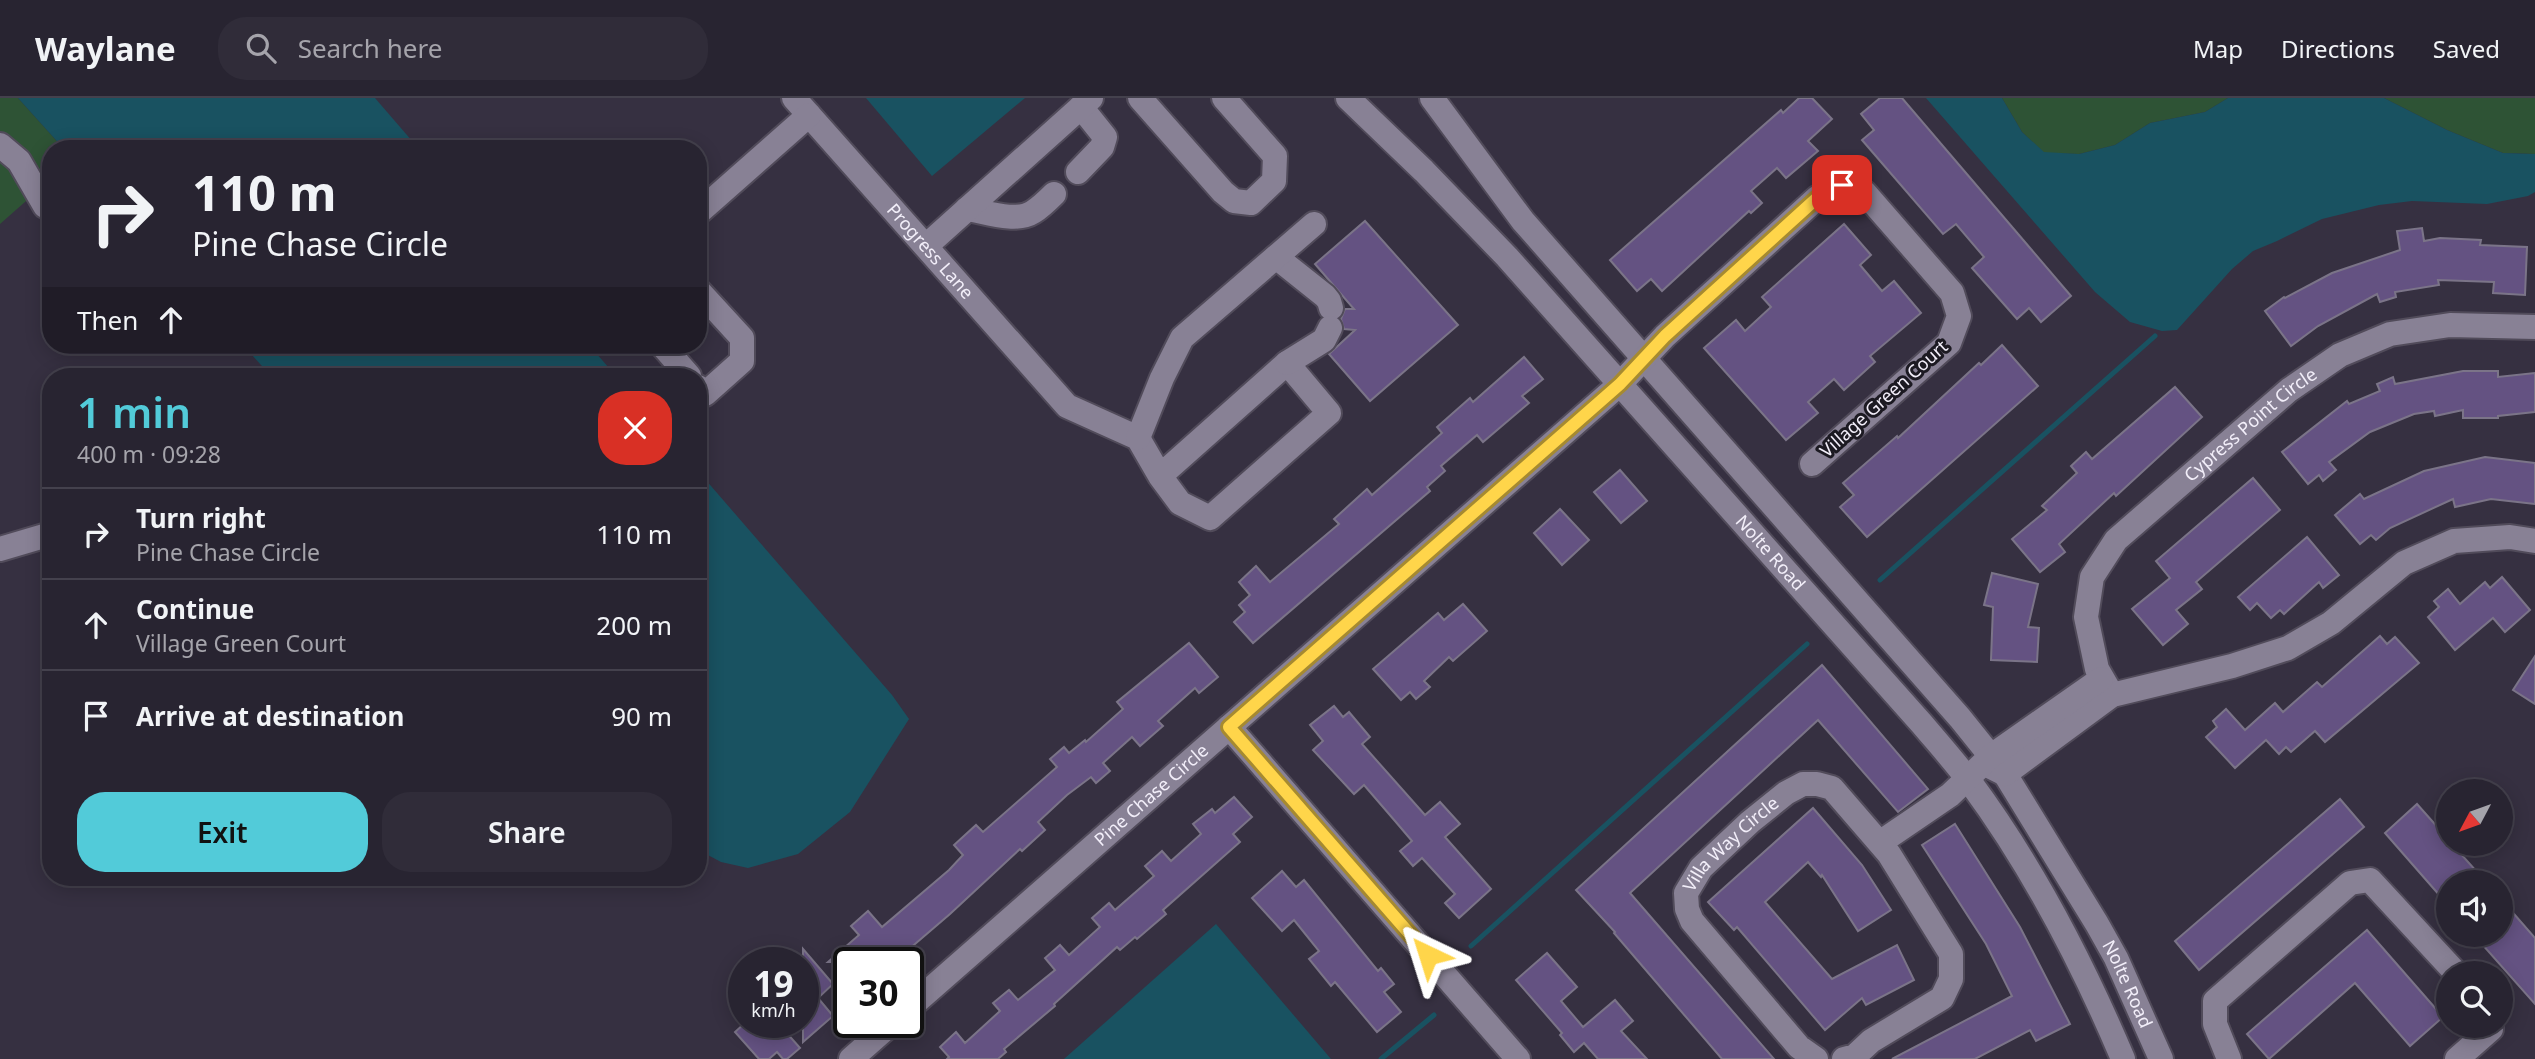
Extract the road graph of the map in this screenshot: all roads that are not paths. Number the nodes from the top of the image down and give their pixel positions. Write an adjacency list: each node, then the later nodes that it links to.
1 (1140, 98): 2 (street)
2 (1224, 98)
3 (1348, 98): 22 (street, Nolte Road)
4 (1432, 98): 19 (street, Nolte Road)
5 (1086, 102): 8 (street); 12 (street)
6 (801, 107): 11 (street); 14 (street, Progress Lane)
7 (0, 145): 10 (street)
8 (1078, 172)
9 (1054, 194): 12 (street)
10 (42, 201)
11 (707, 205)
12 (967, 209): 14 (street)
13 (1314, 224): 15 (street)
14 (926, 246): 24 (street, Progress Lane)
15 (1276, 257): 20 (street); 24 (street)
16 (707, 300): 23 (street)
17 (2535, 327): 30 (street, Cypress Point Circle)
18 (670, 354): 21 (street)
19 (1644, 358): 22 (street, Pine Chase Circle); 25 (street, Village Green Court); 32 (street, Nolte Road)
20 (1287, 363): 26 (street); 26 (street)
21 (682, 368)
22 (1620, 384): 31 (street, Pine Chase Circle); 32 (street, Nolte Road)
23 (707, 392)
24 (1138, 438): 26 (street)
25 (1812, 464)
26 (1160, 476)
27 (42, 537): 29 (street)
28 (2535, 541): 30 (street)
29 (0, 549)
30 (2103, 681): 32 (street); 32 (street)
31 (1229, 727): 38 (street, Pine Chase Circle); 42 (street)
32 (1994, 761): 33 (street); 34 (street, Nolte Road); 36 (street, Nolte Road); 36 (street)
33 (1947, 804): 34 (street); 35 (street)
34 (1988, 808): 45 (street, Nolte Road)
35 (1885, 848): 43 (street, Villa Way Circle); 44 (street, Villa Way Circle)
36 (2082, 899): 46 (street, Nolte Road)
37 (2445, 961): 47 (street)
38 (924, 995)
39 (875, 1038): 41 (street)
40 (2482, 1038): 48 (street)
41 (851, 1059)
42 (1518, 1059)
43 (1816, 1059)
44 (1844, 1059)
45 (2123, 1059)
46 (2161, 1059)
47 (2229, 1059)
48 (2457, 1059)

